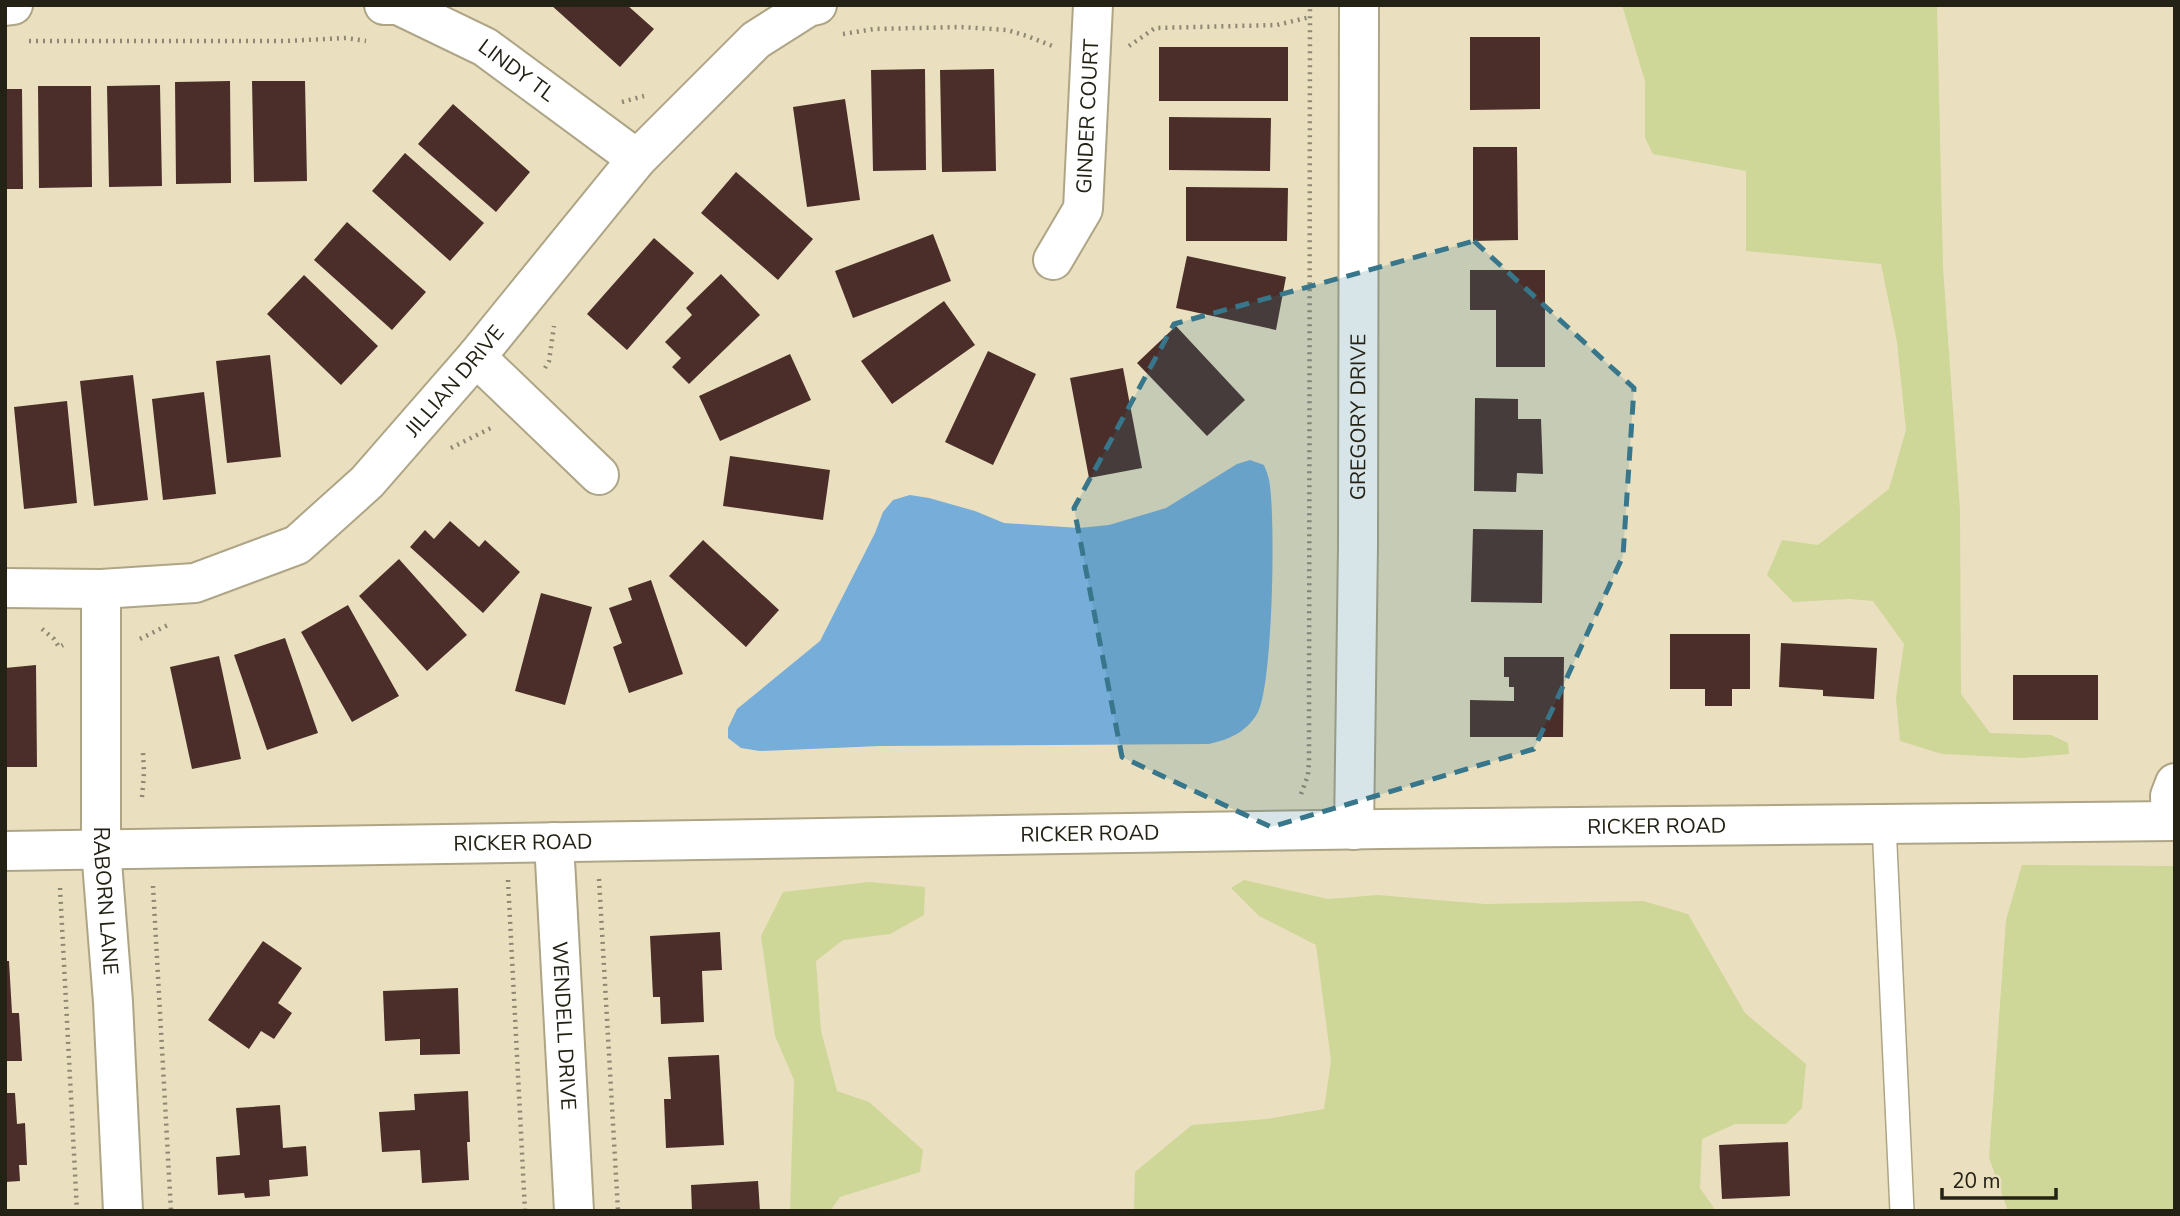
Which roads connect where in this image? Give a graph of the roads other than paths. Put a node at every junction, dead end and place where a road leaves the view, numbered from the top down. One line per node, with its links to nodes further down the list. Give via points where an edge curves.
1 (384, 5): 5 (street, LINDY TL, via 398,5 485,47)
2 (1093, 5): 6 (street, GINDER COURT, via 1083,209)
3 (1359, 5): 14 (street, GREGORY DRIVE)
4 (828, 20): 5 (street, JILLIAN DRIVE, via 808,7 756,40)
5 (637, 159): 7 (street, JILLIAN DRIVE)
6 (1054, 260)
7 (476, 357): 8 (street); 10 (street, JILLIAN DRIVE, via 366,482 297,545 195,583)
8 (599, 475)
9 (5, 588): 10 (street, JILLIAN DRIVE)
10 (101, 589): 16 (street, RABORN LANE)
11 (2175, 783): 12 (street, via 2170,796)
12 (2173, 821): 13 (street, RICKER ROAD)
13 (1884, 824): 14 (street, RICKER ROAD); 20 (lane)
14 (1354, 830): 15 (street, RICKER ROAD)
15 (554, 842): 16 (street, RICKER ROAD); 19 (street, WENDELL DRIVE)
16 (101, 849): 17 (street, RICKER ROAD); 18 (street, RABORN LANE)
17 (5, 851)
18 (123, 1211)
19 (574, 1211)
20 (1902, 1211)

